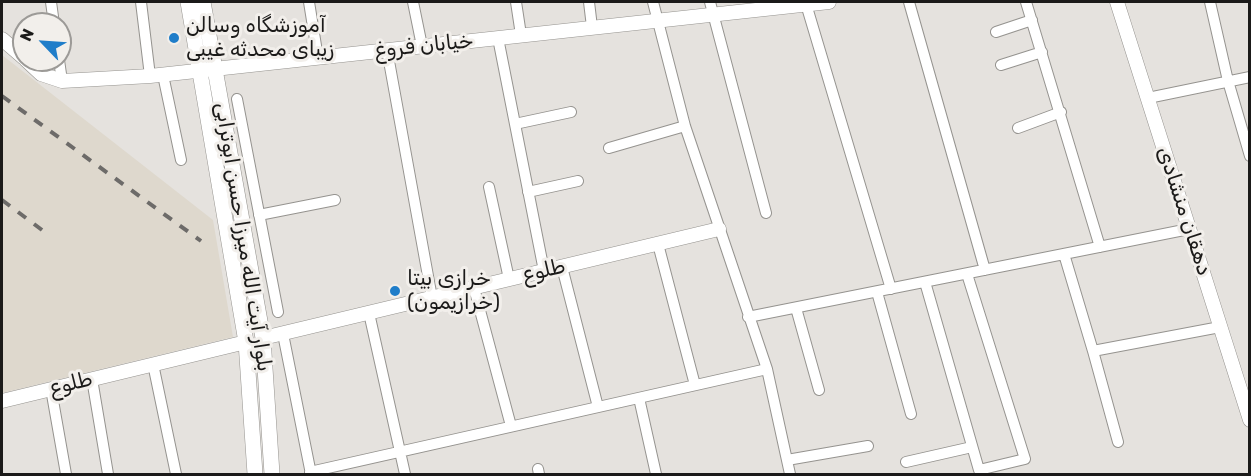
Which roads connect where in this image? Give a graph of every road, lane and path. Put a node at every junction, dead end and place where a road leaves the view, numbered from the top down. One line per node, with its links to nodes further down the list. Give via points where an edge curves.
1 (141, 2): 30 (street)
2 (188, 2): 27 (main road, بلوار آیت الله میرزا حسن ابوترابی)
3 (203, 2): 27 (main road, بلوار آیت الله میرزا حسن ابوترابی)
4 (309, 2): 25 (street)
5 (413, 2): 22 (street)
6 (516, 2): 20 (street)
7 (589, 2): 18 (street)
8 (652, 2): 16 (street)
9 (829, 2): 14 (street, خیابان فروغ)
10 (909, 2): 58 (street)
11 (1026, 2): 17 (street)
12 (1118, 2): 34 (street, دهقان منشادی)
13 (1210, 2): 33 (street)
14 (801, 3): 15 (street, خیابان فروغ); 66 (street)
15 (712, 8): 16 (street, خیابان فروغ); 50 (street)
16 (658, 20): 18 (street, خیابان فروغ); 39 (street)
17 (1032, 20): 19 (street); 24 (street)
18 (592, 27): 20 (street, خیابان فروغ)
19 (996, 32)
20 (521, 35): 21 (street, خیابان فروغ)
21 (498, 38): 22 (street, خیابان فروغ); 38 (street)
22 (422, 46): 23 (street, خیابان فروغ)
23 (387, 50): 25 (street, خیابان فروغ); 68 (street)
24 (1042, 52): 26 (street); 37 (street)
25 (318, 57): 27 (street, خیابان فروغ)
26 (1001, 65)
27 (207, 70): 30 (street, خیابان فروغ); 42 (main road, بلوار آیت الله میرزا حسن ابوترابی); 76 (main road, بلوار آیت الله میرزا حسن ابوترابی)
28 (39, 72): 32 (street, خیابان فروغ)
29 (61, 72): 32 (street)
30 (156, 75): 32 (street, خیابان فروغ); 45 (street)
31 (1250, 77): 33 (street)
32 (62, 81)
33 (1228, 81): 34 (street); 44 (street)
34 (1148, 98): 53 (street, دهقان منشادی)
35 (237, 99): 41 (street)
36 (571, 112): 38 (street)
37 (1061, 112): 40 (street); 55 (street)
38 (515, 123): 48 (street)
39 (685, 126): 43 (street); 52 (street)
40 (1018, 128)
41 (244, 135): 42 (street); 51 (street)
42 (227, 139): 63 (main road, بلوار آیت الله میرزا حسن ابوترابی)
43 (609, 148)
44 (1250, 156)
45 (181, 160)
46 (578, 181): 48 (street)
47 (489, 188): 62 (street)
48 (528, 192): 59 (street)
49 (335, 200): 51 (street)
50 (766, 213)
51 (259, 215): 61 (street)
52 (719, 229): 54 (street, طلوع); 72 (street)
53 (1189, 229): 55 (street); 73 (street, دهقان منشادی)
54 (658, 244): 57 (street, طلوع); 81 (street)
55 (1100, 247): 56 (street)
56 (1064, 254): 58 (street); 77 (street)
57 (562, 267): 59 (street, طلوع); 87 (street)
58 (985, 270): 60 (street)
59 (544, 271): 62 (street, طلوع)
60 (967, 274): 64 (street); 97 (street, via 1025,459)
61 (270, 276): 63 (street); 70 (street)
62 (509, 279): 65 (street, طلوع)
63 (253, 280): 75 (main road, بلوار آیت الله میرزا حسن ابوترابی)
64 (925, 282): 66 (street); 93 (street)
65 (474, 288): 68 (street, طلوع); 90 (street)
66 (891, 289): 67 (street)
67 (877, 292): 69 (street); 88 (street)
68 (432, 298): 71 (street, طلوع)
69 (796, 308): 72 (street); 83 (street)
70 (278, 312)
71 (369, 313): 74 (street, طلوع); 94 (street)
72 (748, 317): 79 (street)
73 (1220, 327): 77 (street); 85 (street, دهقان منشادی)
74 (283, 334): 75 (street, طلوع); 98 (street)
75 (263, 338): 76 (main road); 103 (main road, بلوار آیت الله میرزا حسن ابوترابی)
76 (246, 342): 78 (street, طلوع); 102 (main road, بلوار آیت الله میرزا حسن ابوترابی)
77 (1092, 351): 91 (street)
78 (153, 364): 80 (street, طلوع); 101 (street)
79 (766, 369): 81 (street); 95 (street)
80 (92, 379): 82 (street, طلوع); 100 (street)
81 (695, 385): 84 (street)
82 (51, 389): 86 (street, طلوع); 99 (street)
83 (819, 390)
84 (639, 398): 87 (street); 105 (street)
85 (1246, 398): 89 (street, دهقان منشادی)
86 (2, 401)
87 (598, 407): 90 (street)
88 (911, 414)
89 (1250, 420)
90 (511, 426): 94 (street)
91 (1118, 442)
92 (868, 446): 95 (street)
93 (972, 447): 96 (street); 97 (street, via 979,470)
94 (400, 451): 98 (street); 104 (street)
95 (787, 460): 106 (street)
96 (906, 462)
97 (1004, 469)
98 (311, 473)
99 (66, 474)
100 (108, 474)
101 (176, 474)
102 (255, 474)
103 (272, 474)
104 (405, 474)
105 (656, 474)
106 (790, 474)

